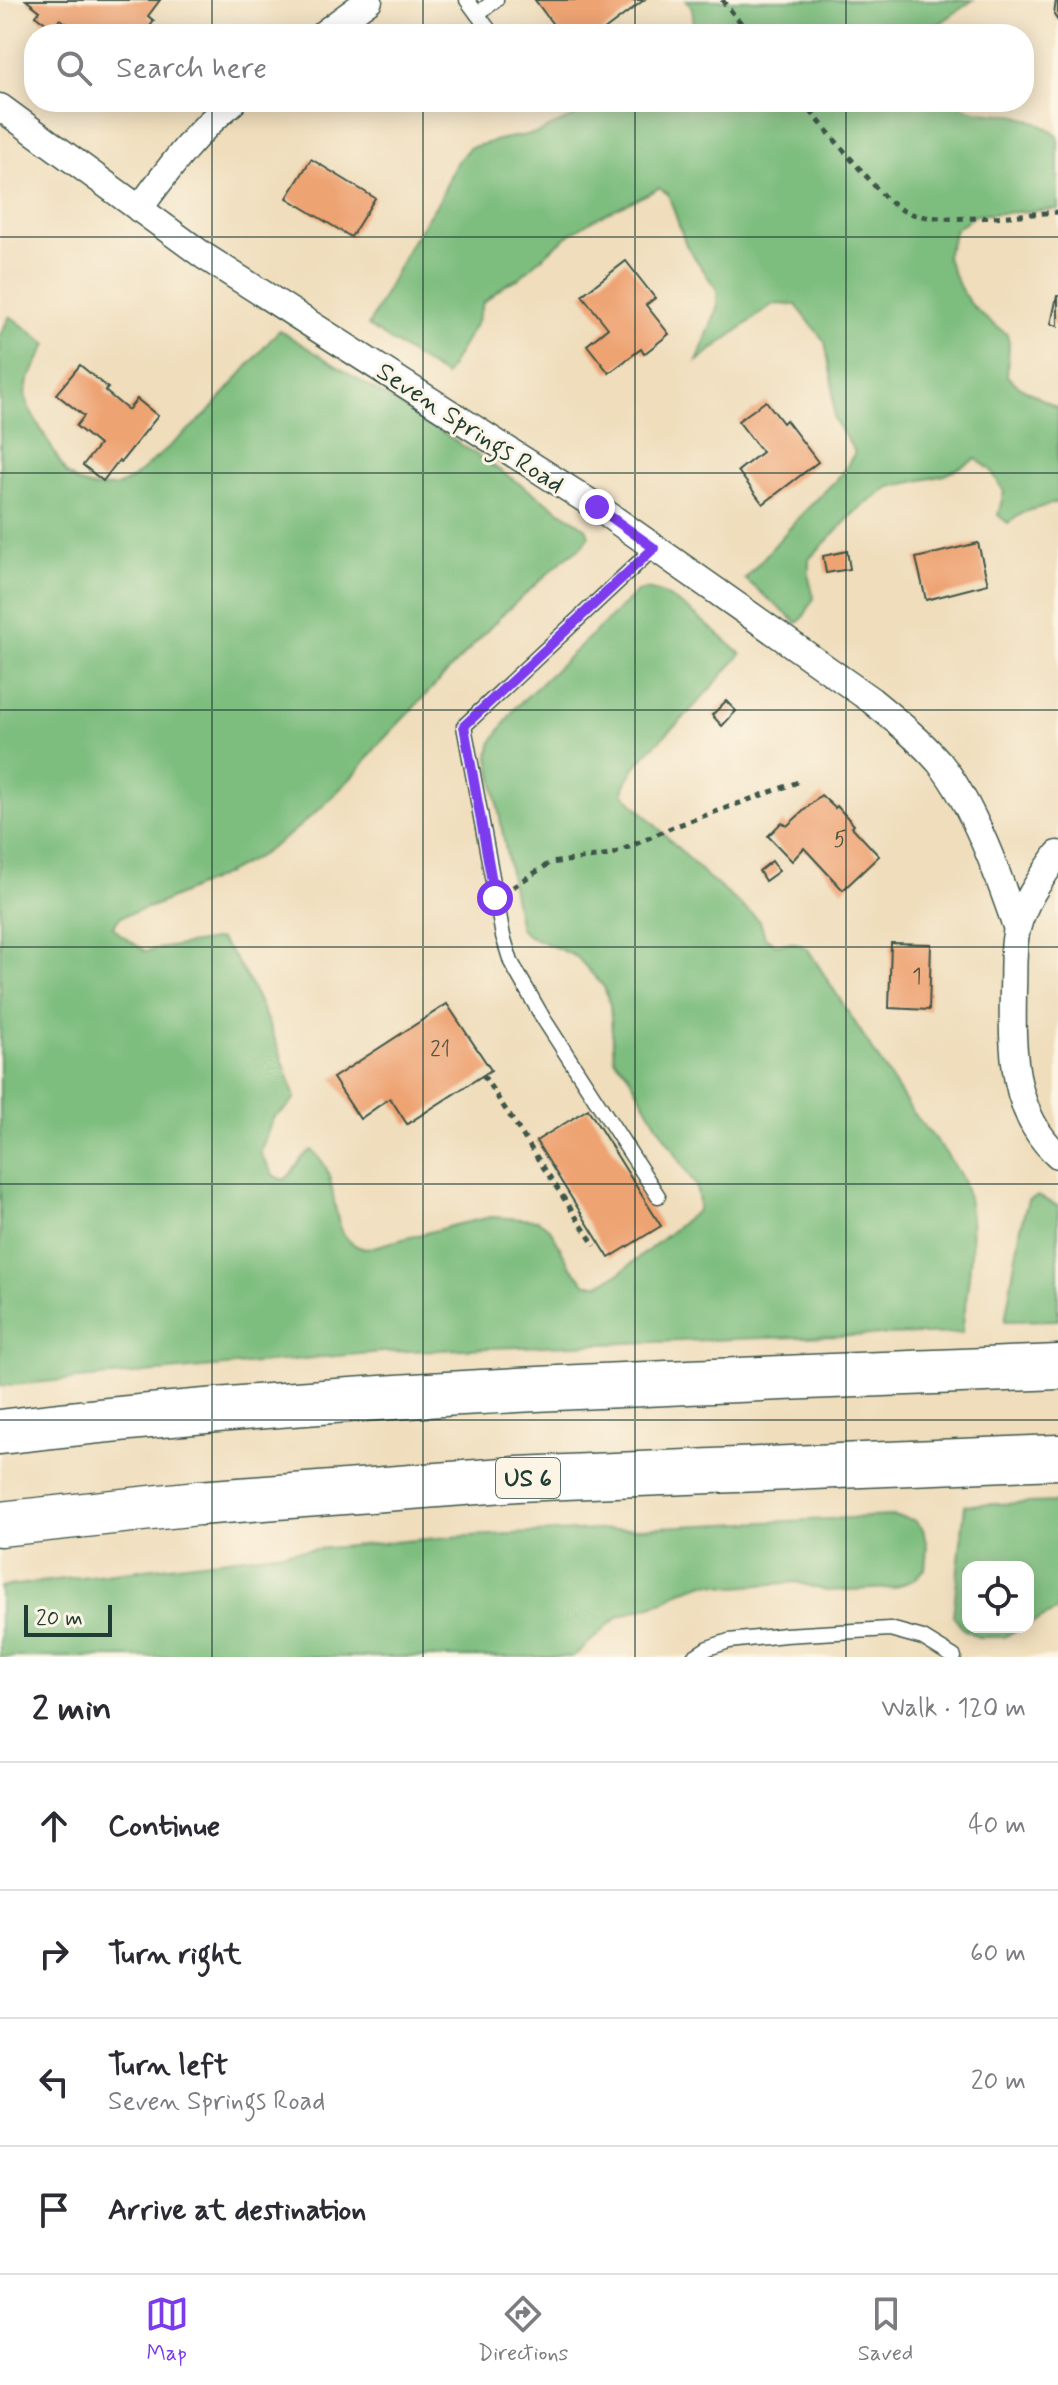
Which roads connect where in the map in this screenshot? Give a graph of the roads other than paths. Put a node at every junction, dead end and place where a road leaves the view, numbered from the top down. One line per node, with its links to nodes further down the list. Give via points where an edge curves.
1 (369, 0): 5 (street)
2 (467, 0): 4 (lane)
3 (496, 0): 4 (lane)
4 (477, 14): 6 (lane)
5 (337, 24)
6 (484, 24)
7 (0, 107): 9 (street, Seven Springs Road)
8 (222, 112): 9 (street, via 187,145)
9 (139, 209): 10 (street, Seven Springs Road)
10 (654, 548): 12 (street, Seven Springs Road, via 871,700 939,763 965,802); 14 (lane, via 464,726 506,948 565,1055)
11 (1058, 854): 12 (street, via 1025,906)
12 (1017, 929): 13 (street, via 1012,1035 1016,1078 1035,1128)
13 (1058, 1155)
14 (658, 1196)
15 (1058, 1367): 16 (highway, via 444,1393)
16 (0, 1432)
17 (1058, 1457): 18 (highway, US 6, via 517,1479)
18 (0, 1524)
19 (694, 1657): 20 (lane, via 729,1641 890,1629 923,1638)
20 (954, 1657)

